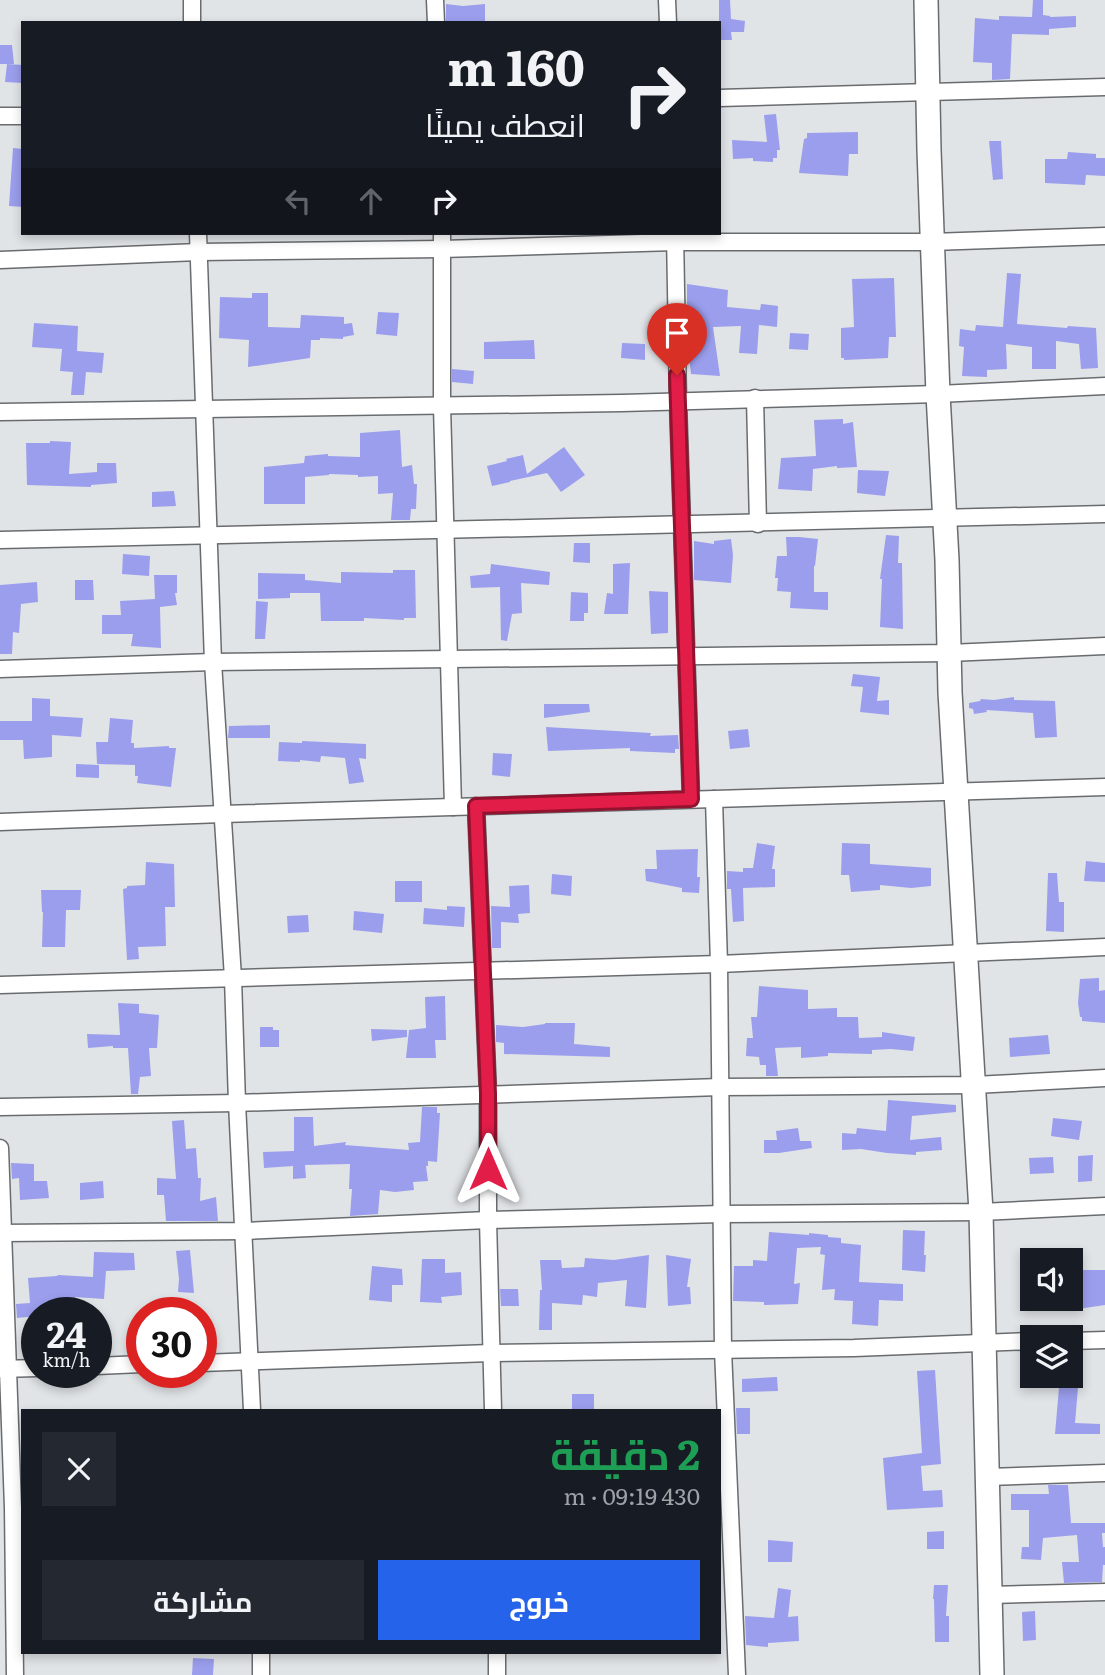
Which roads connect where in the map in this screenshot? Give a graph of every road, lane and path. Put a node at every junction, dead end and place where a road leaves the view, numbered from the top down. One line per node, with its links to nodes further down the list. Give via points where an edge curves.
1 (192, 0): 5 (street)
2 (435, 0): 6 (street)
3 (667, 0): 7 (street)
4 (926, 0): 9 (street)
5 (192, 21)
6 (436, 21)
7 (668, 21)
8 (1105, 87): 9 (street)
9 (929, 92): 10 (street); 17 (street)
10 (721, 99)
11 (0, 116): 12 (street)
12 (21, 116)
13 (198, 235): 18 (street)
14 (1105, 236): 17 (street)
15 (675, 238): 16 (street); 17 (street); 23 (street)
16 (442, 241): 18 (street); 24 (street)
17 (932, 242): 21 (street)
18 (199, 252): 19 (street); 25 (street)
19 (0, 260)
20 (1105, 386): 21 (street)
21 (938, 394): 22 (street); 28 (street)
22 (755, 398): 23 (street); 29 (street)
23 (678, 401): 24 (street); 30 (street)
24 (442, 406): 25 (street); 31 (street)
25 (204, 408): 26 (street); 32 (street)
26 (0, 412)
27 (1105, 514): 28 (street)
28 (945, 519): 29 (street); 35 (street)
29 (758, 524): 30 (street)
30 (682, 526): 31 (street); 36 (street)
31 (446, 530): 32 (street); 37 (street)
32 (208, 534): 33 (street); 38 (street)
33 (0, 540)
34 (1105, 646): 35 (street)
35 (949, 653): 36 (street); 41 (street)
36 (686, 657): 37 (street); 42 (street)
37 (450, 660): 38 (street); 45 (street)
38 (213, 663): 39 (street); 46 (street)
39 (0, 668)
40 (1105, 787): 41 (street)
41 (955, 791): 43 (street); 49 (street)
42 (691, 799): 43 (street); 44 (street)
43 (714, 799): 50 (street)
44 (476, 806): 45 (street); 51 (street)
45 (453, 807): 46 (street)
46 (223, 814): 47 (street); 52 (street)
47 (0, 822)
48 (1105, 947): 49 (street)
49 (966, 952): 50 (street); 55 (street)
50 (719, 964): 51 (street); 56 (street)
51 (483, 971): 52 (street); 57 (street)
52 (233, 978): 53 (street); 58 (street)
53 (0, 985)
54 (1105, 1078): 55 (street)
55 (974, 1085): 56 (street); 62 (street)
56 (720, 1087): 57 (street); 63 (street)
57 (488, 1094): 58 (street); 64 (street)
58 (237, 1103): 59 (street); 65 (street)
59 (0, 1107)
60 (0, 1149): 66 (street)
61 (1105, 1206): 62 (street)
62 (981, 1212): 63 (street); 70 (street)
63 (722, 1214): 64 (street); 71 (street)
64 (488, 1220): 65 (street); 72 (street)
65 (244, 1231): 66 (street); 73 (street)
66 (1, 1233): 75 (street)
67 (1083, 1340): 68 (street)
68 (1105, 1340)
69 (1020, 1341): 70 (street)
70 (983, 1342): 71 (street); 79 (street)
71 (723, 1350): 72 (street); 89 (street)
72 (491, 1353): 73 (street); 77 (street)
73 (250, 1361): 74 (street); 76 (street)
74 (217, 1362)
75 (4, 1369): 80 (street)
76 (252, 1409)
77 (493, 1409)
78 (1105, 1473): 79 (street)
79 (988, 1477): 82 (street)
80 (12, 1508): 83 (street)
81 (1105, 1592): 82 (street)
82 (990, 1595): 90 (street)
83 (12, 1625): 86 (street)
84 (261, 1654): 87 (street)
85 (497, 1654): 88 (street)
86 (15, 1675)
87 (261, 1675)
88 (497, 1675)
89 (737, 1675)
90 (992, 1675)

